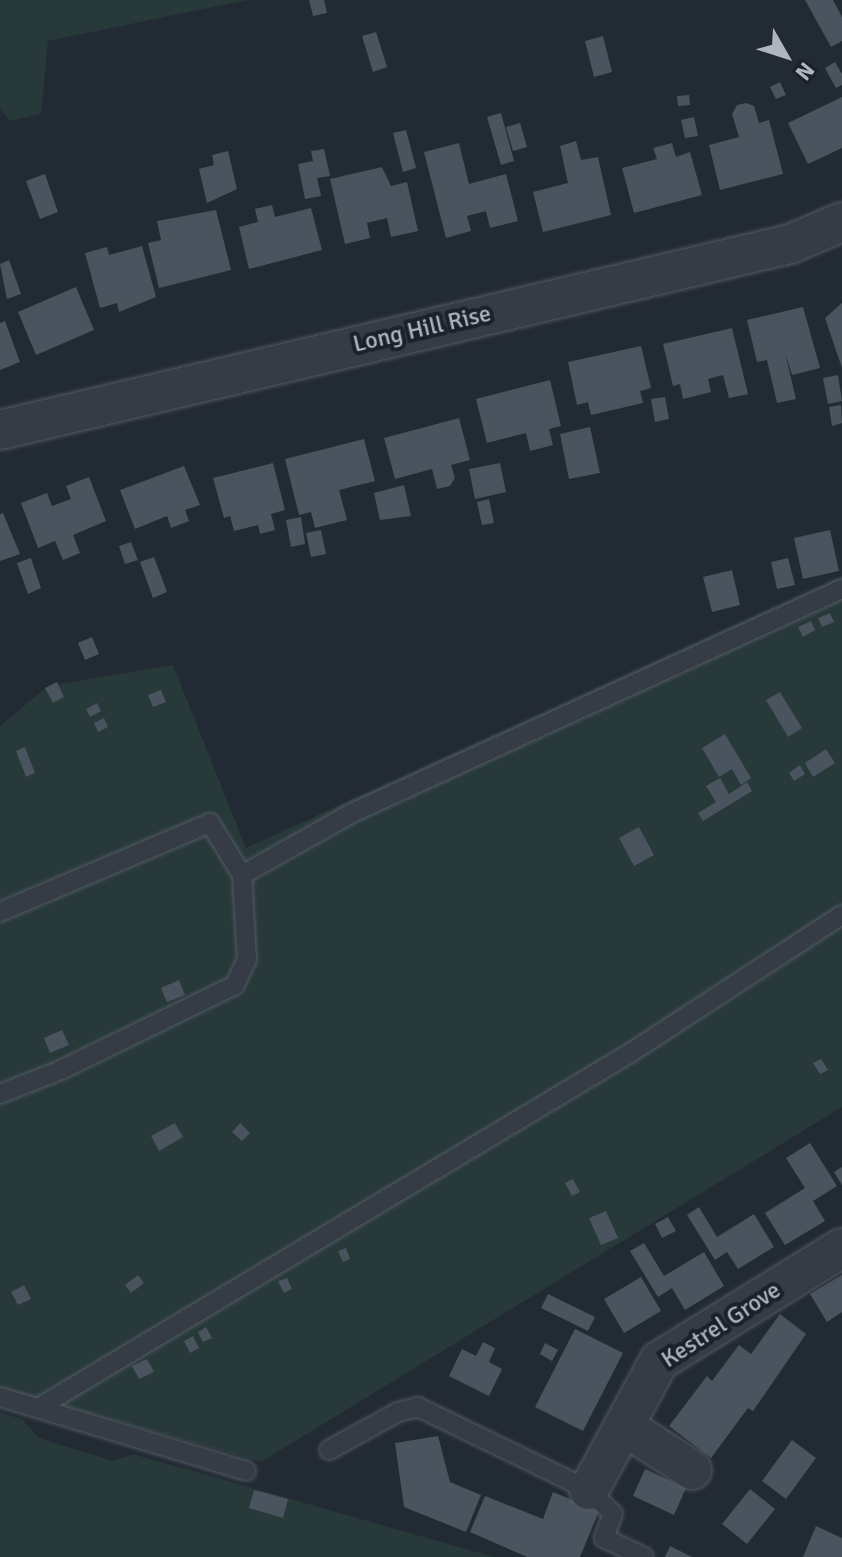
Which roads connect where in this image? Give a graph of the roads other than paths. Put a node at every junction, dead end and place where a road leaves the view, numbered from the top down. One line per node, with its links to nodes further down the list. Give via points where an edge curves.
1 (842, 222): 2 (street, Long Hill Rise, via 790,244)
2 (0, 430)
3 (842, 589): 4 (lane, via 352,813)
4 (242, 875): 5 (lane, via 210,823); 7 (lane, via 247,959 235,985)
5 (0, 912)
6 (842, 915): 10 (lane, via 630,1053)
7 (0, 1094)
8 (842, 1248): 11 (street, Kestrel Grove, via 659,1361)
9 (0, 1397): 10 (lane)
10 (38, 1408): 14 (lane)
11 (624, 1426): 13 (street); 15 (street, Kestrel Grove)
12 (329, 1450): 15 (lane, via 398,1412 418,1407)
13 (692, 1470)
14 (246, 1471)
15 (589, 1490): 16 (lane, via 613,1514 604,1538)
16 (644, 1557)

